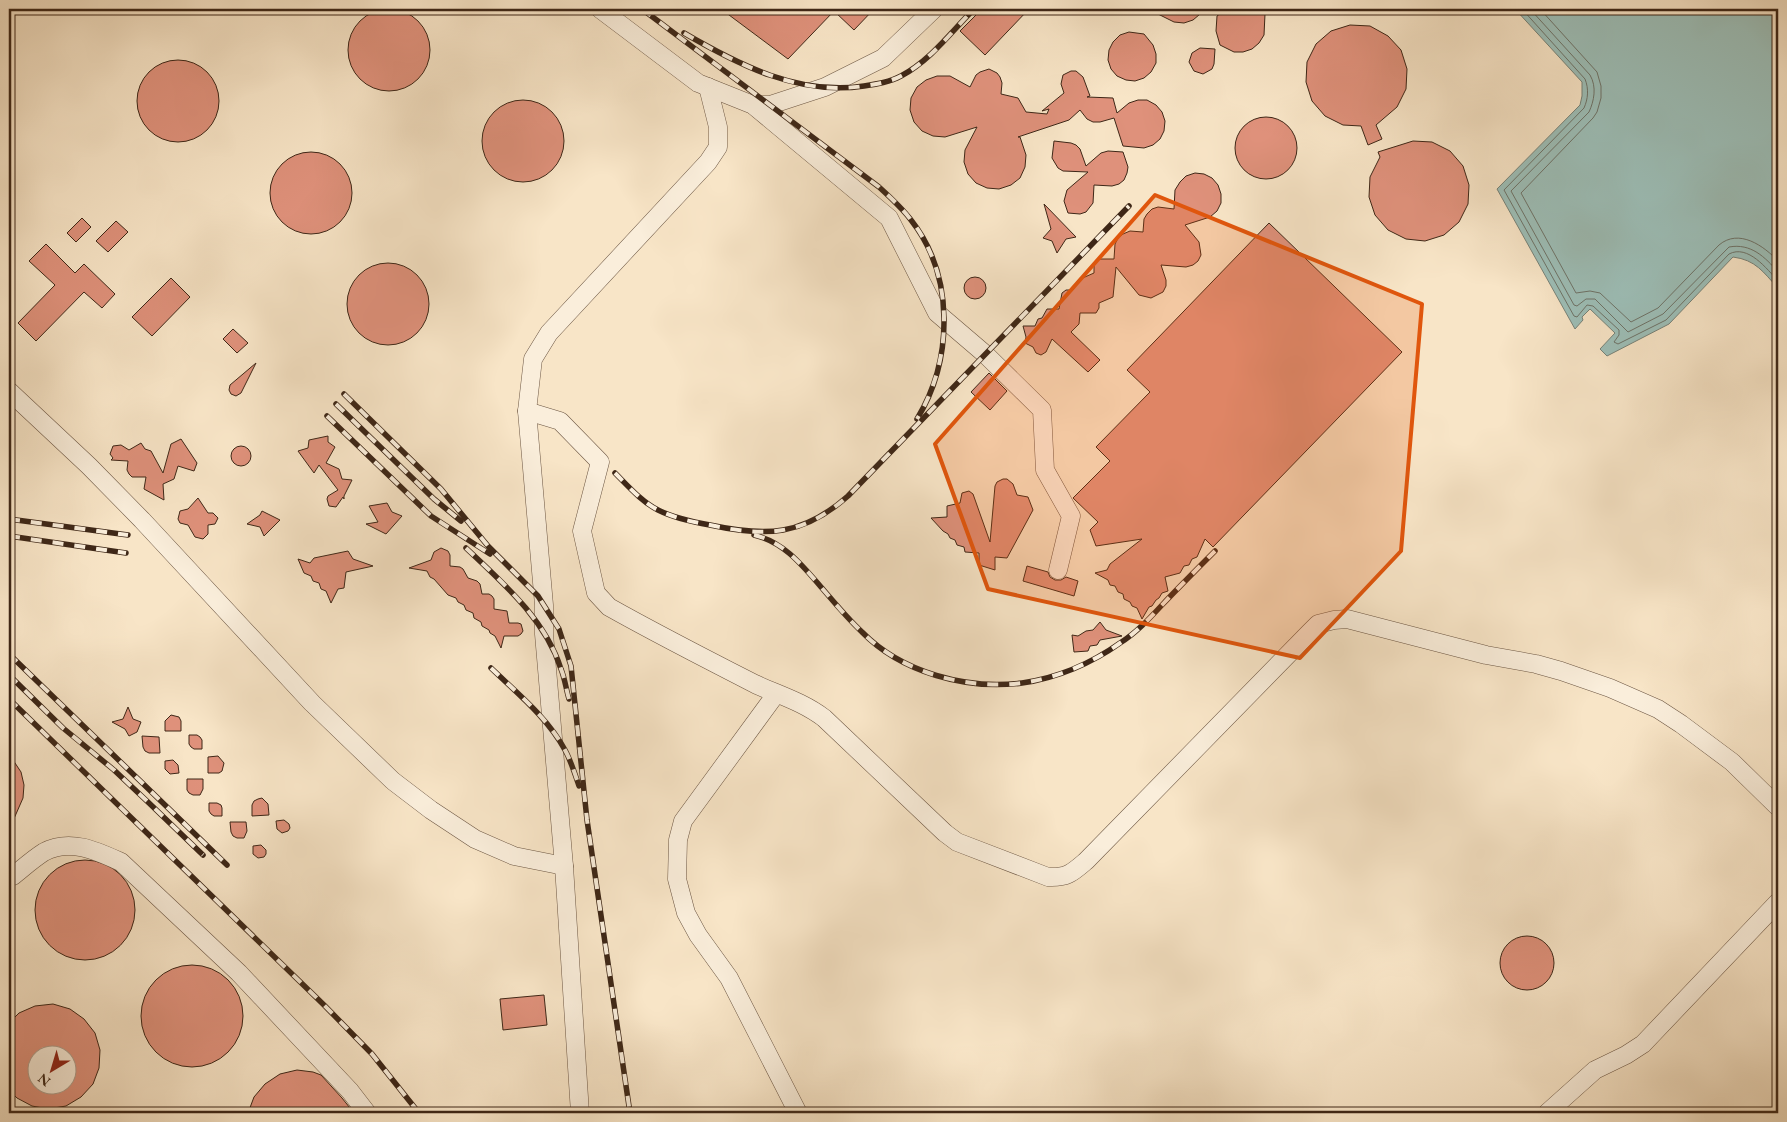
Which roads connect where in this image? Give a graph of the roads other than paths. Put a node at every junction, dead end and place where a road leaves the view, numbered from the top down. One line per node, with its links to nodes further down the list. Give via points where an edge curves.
1 (600, 9): 3 (street, via 698,83)
2 (934, 9): 4 (street, via 884,58 825,87 770,105)
3 (708, 87): 4 (street); 6 (street, via 718,127 718,147 708,162 550,333 533,359)
4 (753, 105): 7 (street, via 888,218 937,313 1042,410 1045,470 1071,516)
5 (9, 391): 10 (street, via 89,466 312,703 393,781 475,839 514,856)
6 (527, 411): 8 (street, via 560,421 600,462 582,531 596,594 609,608); 10 (street)
7 (1058, 570)
8 (776, 694): 9 (street, via 809,707 824,718 957,842 1048,878 1061,878 1074,872 1318,624 1334,620 1370,624 1486,655 1561,670 1631,697 1658,709 1708,743); 15 (street, via 683,821 678,840 677,879 686,913 729,978)
9 (1778, 807)
10 (564, 866): 14 (street)
11 (9, 877): 13 (street, via 45,852 69,845 121,862 239,974 350,1091)
12 (1778, 902): 16 (street, via 1643,1044 1595,1070)
13 (366, 1113)
14 (580, 1113)
15 (798, 1113)
16 (1547, 1113)

